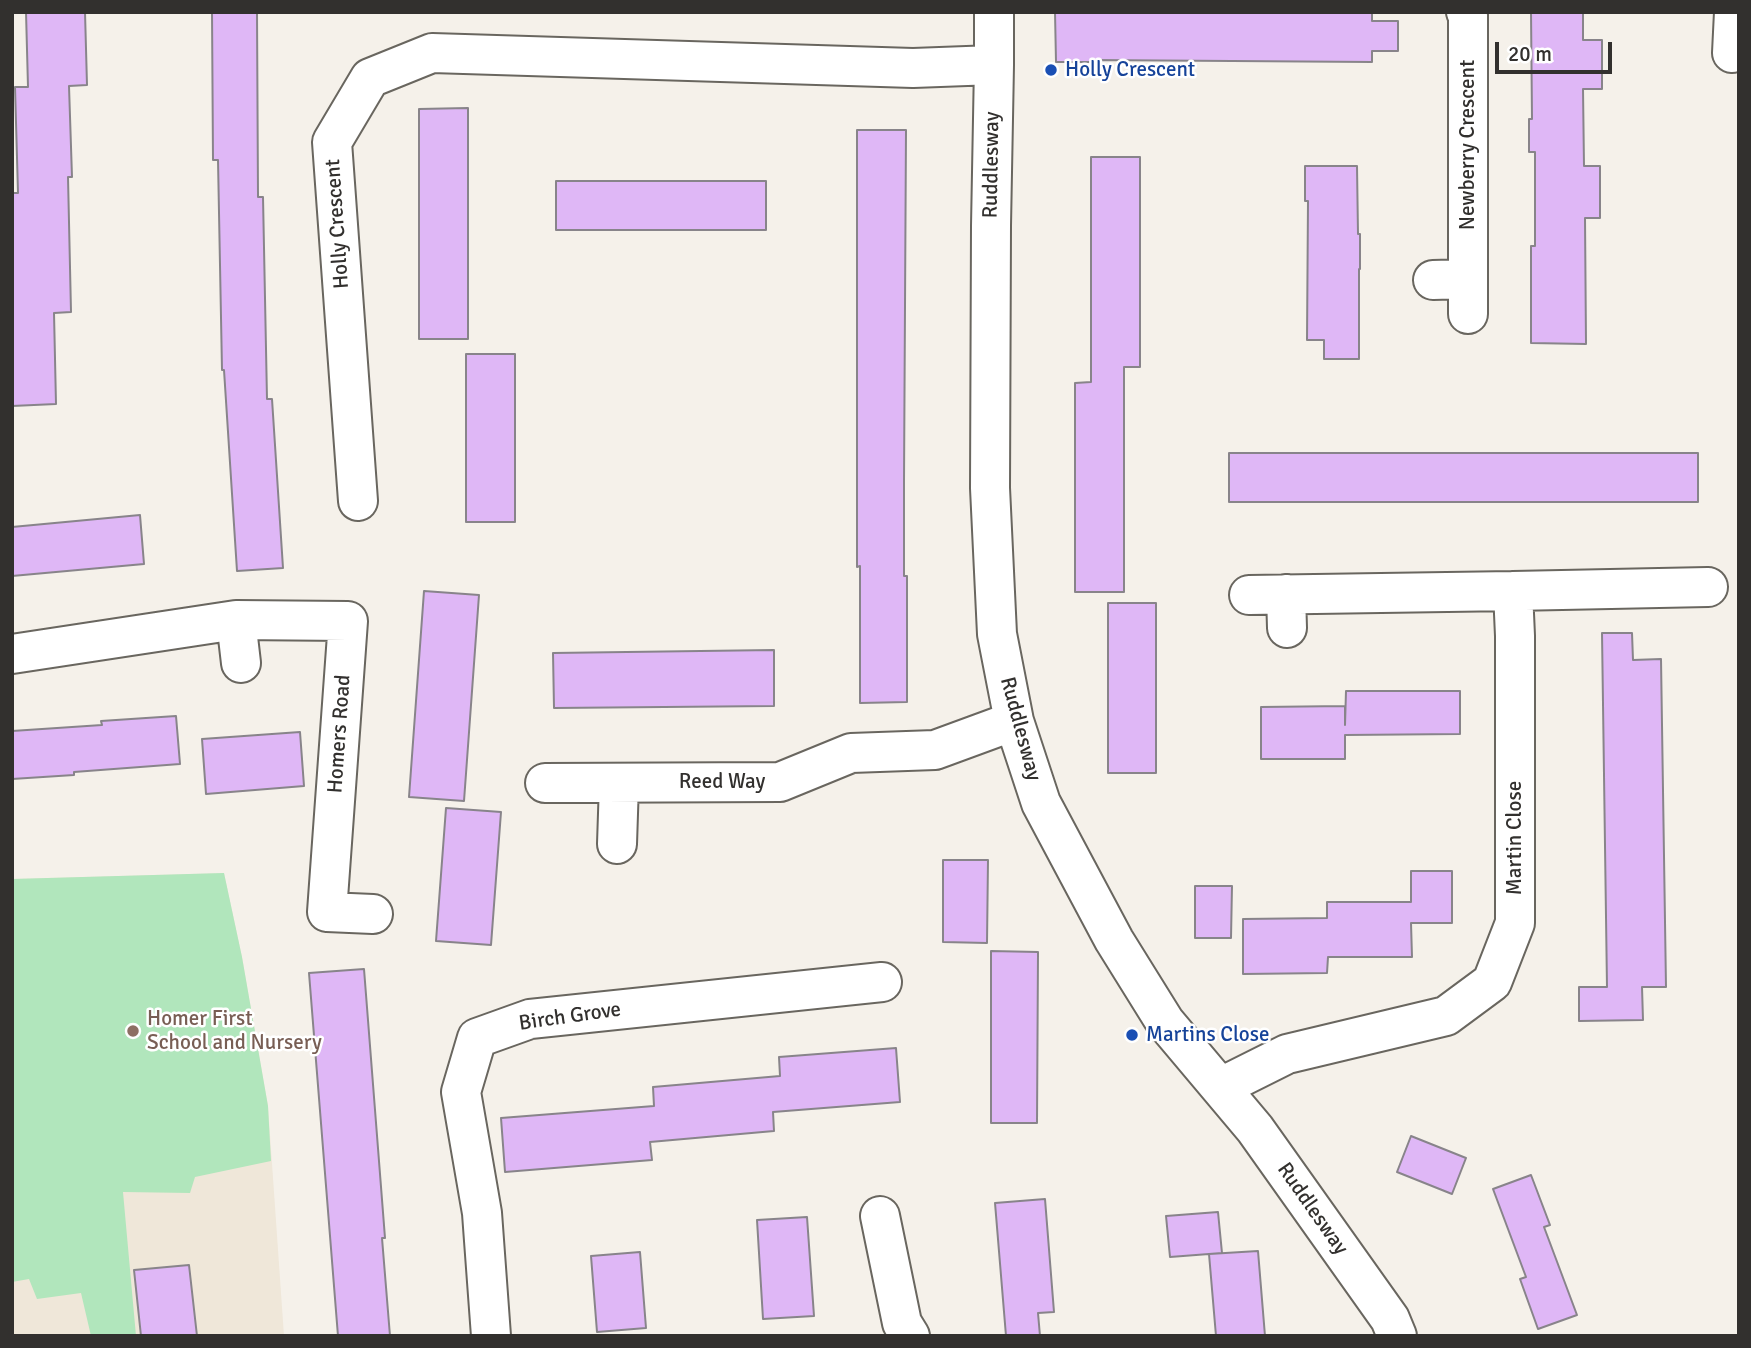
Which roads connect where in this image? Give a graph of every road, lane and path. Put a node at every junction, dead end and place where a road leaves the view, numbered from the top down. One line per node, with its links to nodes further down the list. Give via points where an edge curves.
1 (994, 12): 5 (street, Ruddlesway)
2 (1466, 12): 6 (street, Newberry Crescent)
3 (1734, 12): 4 (street)
4 (1732, 53)
5 (994, 65): 7 (street, Holly Crescent, via 913,68 432,53 370,78 332,142); 14 (street, Ruddlesway, via 990,488 997,634)
6 (1456, 291)
7 (366, 475)
8 (1708, 587): 9 (street)
9 (1513, 591): 10 (street); 20 (street, Martin Close, via 1515,923 1492,982 1446,1016 1287,1054)
10 (1274, 606)
11 (236, 620): 12 (street, Homers Road); 13 (street); 18 (street, Homers Road, via 348,621 327,912)
12 (12, 654)
13 (241, 663)
14 (1014, 721): 16 (street, Reed Way, via 935,750 851,753 780,782); 20 (street, Ruddlesway, via 1041,803 1114,940 1165,1022)
15 (545, 783): 16 (street, Reed Way)
16 (619, 783): 17 (street)
17 (617, 844)
18 (373, 914)
19 (882, 982): 22 (street, Birch Grove, via 530,1019 477,1038 461,1092 482,1213)
20 (1221, 1087): 24 (street, Ruddlesway, via 1390,1319)
21 (893, 1232): 23 (street, via 902,1323)
22 (491, 1336)
23 (910, 1336)
24 (1397, 1336)

